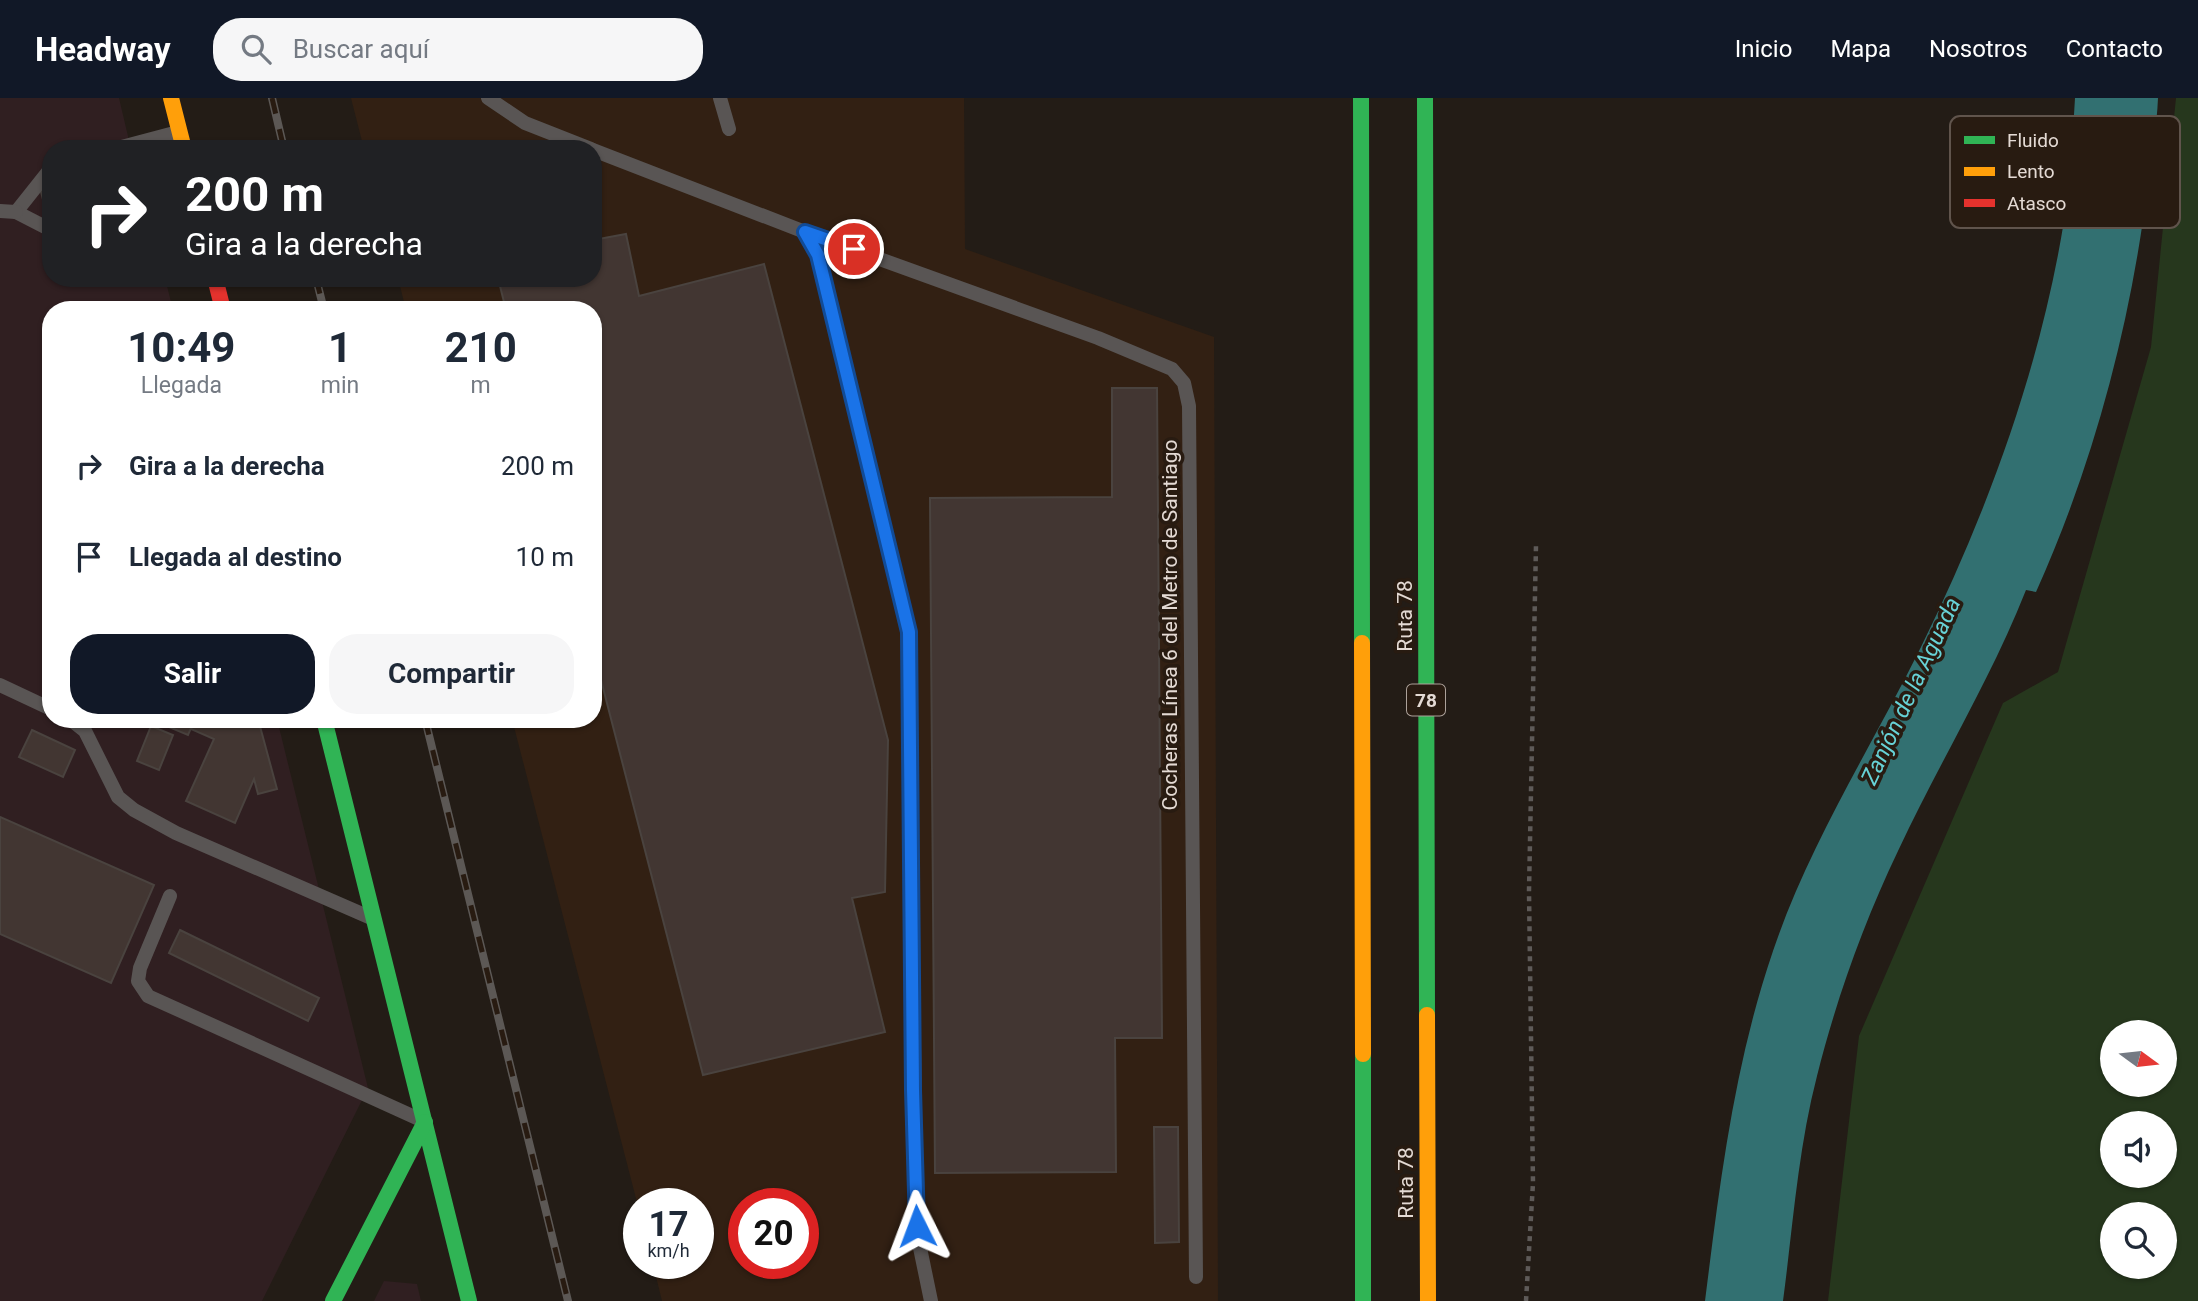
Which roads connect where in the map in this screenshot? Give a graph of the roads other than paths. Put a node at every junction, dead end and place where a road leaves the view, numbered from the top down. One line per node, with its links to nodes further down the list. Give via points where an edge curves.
1 (171, 98): 7 (main road)
2 (488, 98): 10 (lane, Cocheras Línea 6 del Metro de Santiago, via 526,123)
3 (720, 98): 6 (lane)
4 (1361, 98): 28 (main road, Ruta 78)
5 (1425, 98): 29 (main road, Ruta 78 / 78)
6 (729, 129)
7 (180, 132): 8 (lane); 9 (main road)
8 (149, 140)
9 (182, 140)
10 (569, 140)
11 (602, 153): 16 (lane, Cocheras Línea 6 del Metro de Santiago)
12 (42, 179): 14 (lane)
13 (0, 211): 14 (lane)
14 (16, 212): 15 (lane)
15 (42, 225)
16 (805, 232): 24 (lane, Cocheras Línea 6 del Metro de Santiago, via 1098,338 1172,369 1184,383 1189,406); 27 (lane, via 818,255 909,632 916,1209)
17 (0, 685): 18 (lane)
18 (42, 705)
19 (81, 728): 22 (lane, via 118,797 134,810)
20 (326, 728): 22 (main road)
21 (170, 896): 23 (lane, via 139,968 138,981 148,996)
22 (373, 919): 23 (main road)
23 (425, 1122): 25 (main road); 26 (main road)
24 (1196, 1277)
25 (333, 1301)
26 (469, 1301)
27 (931, 1301)
28 (1363, 1301)
29 (1428, 1301)

